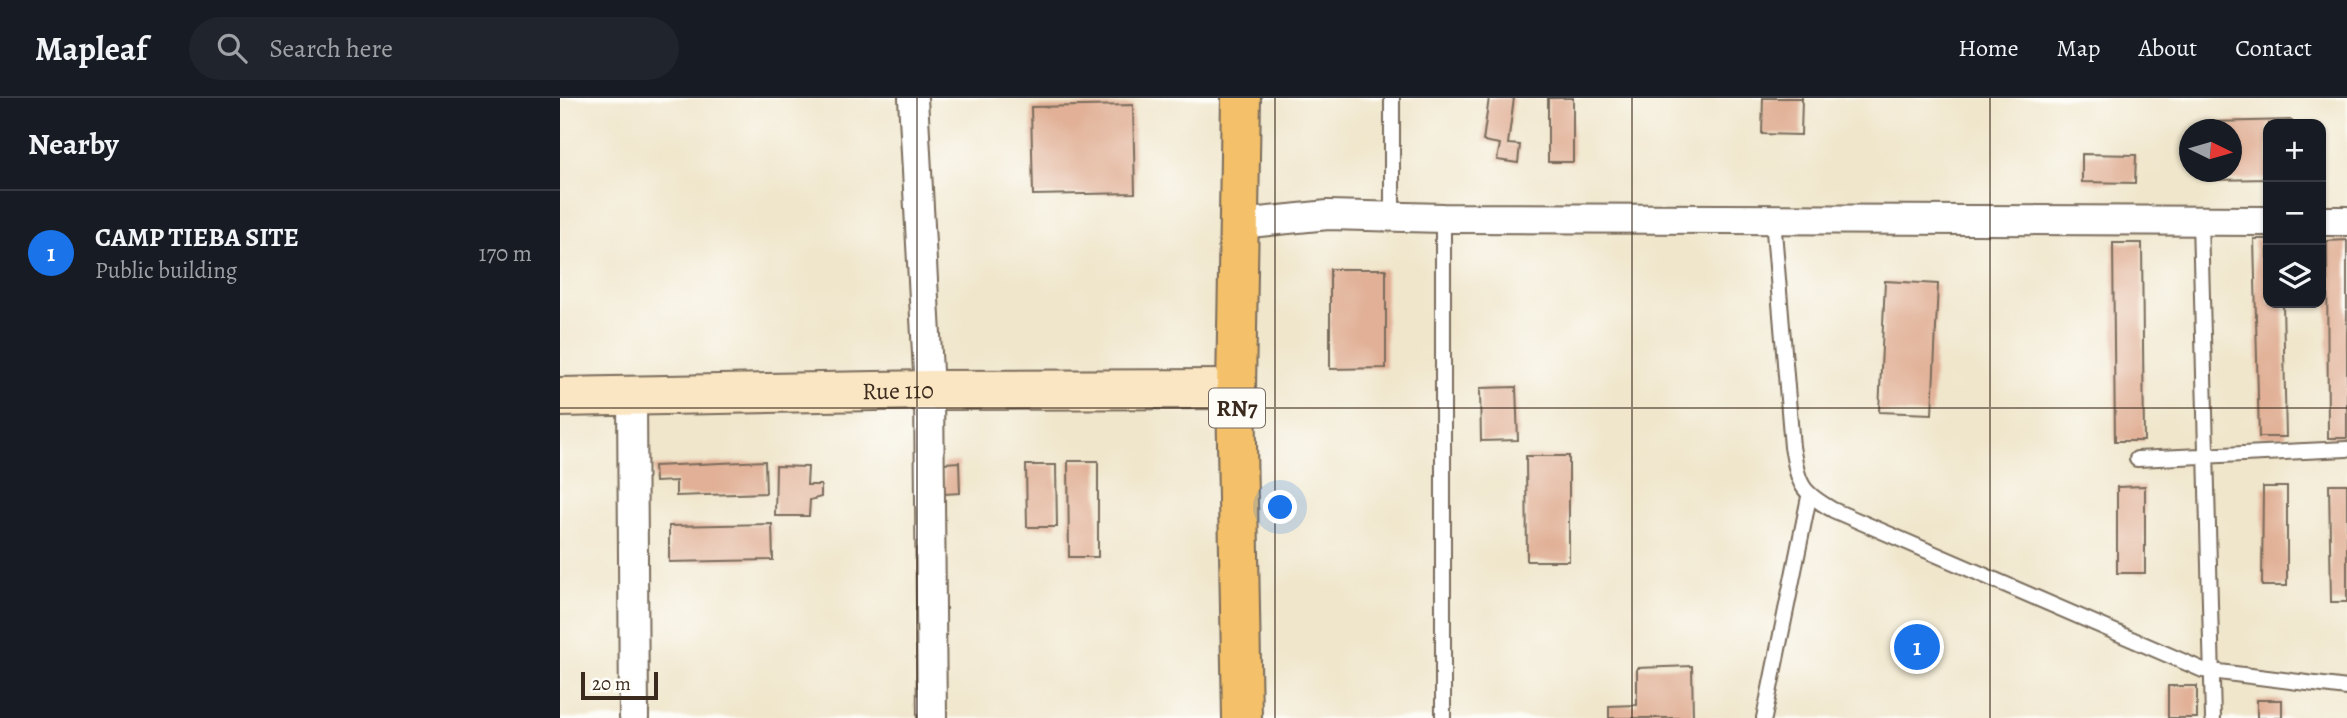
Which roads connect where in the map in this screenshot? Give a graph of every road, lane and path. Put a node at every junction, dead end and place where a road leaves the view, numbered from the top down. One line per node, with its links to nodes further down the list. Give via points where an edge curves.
1 (913, 98): 13 (street)
2 (1241, 98): 11 (highway, RN7)
3 (1392, 98): 4 (lane)
4 (1392, 217): 5 (street); 11 (street, via 1328,215)
5 (1443, 218): 6 (street); 25 (lane)
6 (1773, 219): 7 (street); 19 (lane, via 1792,447 1798,476)
7 (2200, 221): 8 (street); 17 (lane)
8 (2263, 221)
9 (2326, 221): 10 (street)
10 (2347, 221)
11 (1240, 224): 12 (highway, RN7)
12 (1236, 389): 13 (street, Rue 110); 24 (highway, RN7)
13 (929, 390): 14 (street, Rue 110); 23 (street)
14 (632, 396): 15 (street, Rue 110); 22 (street)
15 (560, 397)
16 (2347, 449): 17 (lane)
17 (2207, 456): 18 (lane); 20 (lane)
18 (2137, 459)
19 (1809, 497): 20 (lane); 26 (lane)
20 (2212, 671): 21 (lane); 27 (lane)
21 (2347, 688)
22 (634, 718)
23 (933, 718)
24 (1242, 718)
25 (1443, 718)
26 (1764, 718)
27 (2213, 718)

